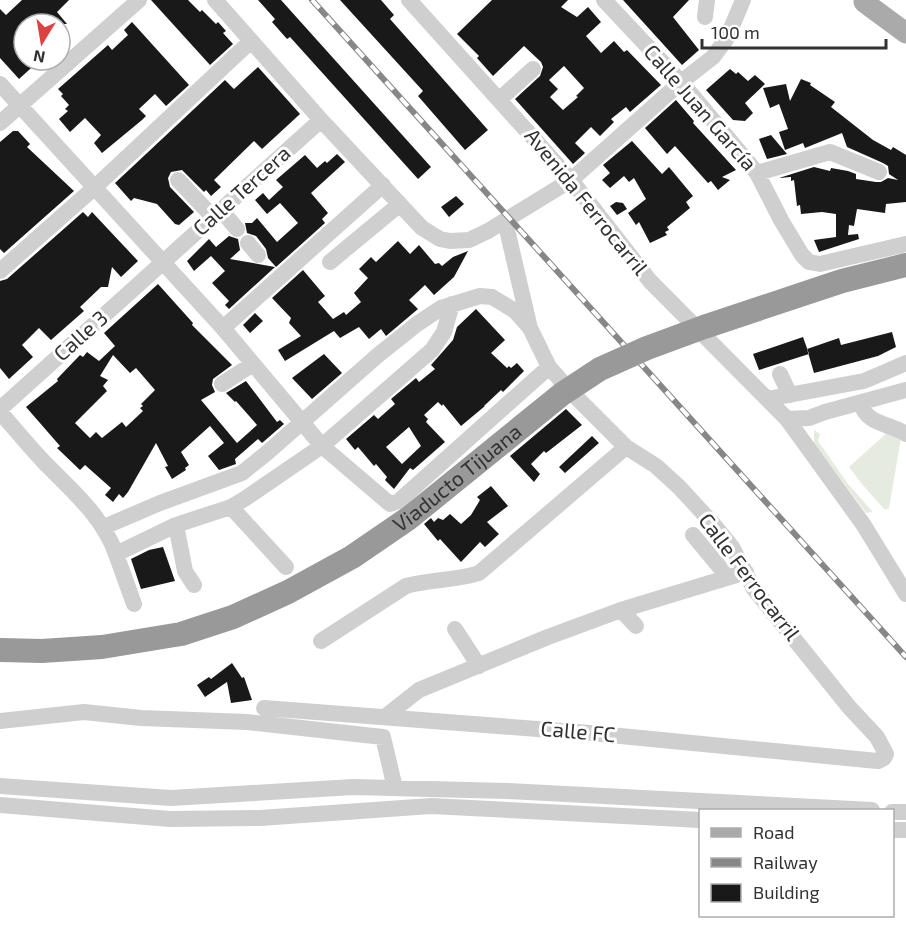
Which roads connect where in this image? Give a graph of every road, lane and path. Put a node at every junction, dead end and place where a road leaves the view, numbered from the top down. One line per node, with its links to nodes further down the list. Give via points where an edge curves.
1 (139, 0): 16 (street)
2 (215, 0): 11 (street)
3 (410, 0): 15 (street, Avenida Ferrocarril)
4 (604, 0): 13 (street, Calle Juan García)
5 (707, 0): 8 (street)
6 (743, 0): 13 (street, via 728,38 713,57)
7 (862, 1): 9 (main road); 10 (main road)
8 (705, 17)
9 (906, 26)
10 (906, 33)
11 (251, 41): 17 (street); 24 (street)
12 (532, 69): 15 (street)
13 (681, 82): 20 (street, Calle Juan García); 22 (street)
14 (0, 84): 16 (street)
15 (500, 99): 22 (street, Avenida Ferrocarril)
16 (20, 105): 18 (street); 24 (street)
17 (321, 120): 23 (street); 26 (street, Calle Tercera)
18 (0, 123)
19 (879, 172): 20 (street, via 830,152)
20 (757, 173): 29 (street, Calle Juan García, via 780,220 809,262 820,264)
21 (178, 180): 26 (street)
22 (571, 180): 27 (street); 44 (street, Avenida Ferrocarril, via 650,281)
23 (383, 185): 25 (street); 35 (street)
24 (94, 188): 30 (street); 33 (street)
25 (400, 204): 27 (street, via 422,228 440,239 469,240); 31 (street)
26 (217, 214): 28 (street); 30 (street, Calle Tercera)
27 (505, 221): 36 (street)
28 (237, 229)
29 (906, 244)
30 (163, 262): 35 (street); 46 (street, Calle 3)
31 (330, 262)
32 (906, 263): 66 (highway, Viaducto Tijuana, bridge, via 839,278 671,334 597,364 512,424 413,506 242,603 162,628 78,641); 67 (highway, Viaducto Tijuana, bridge, via 704,327 600,369 562,394 409,518 352,557 233,617 181,634 102,647)
33 (0, 271)
34 (452, 304): 36 (street, via 480,296 492,297 515,311); 48 (street, via 417,324); 50 (street, via 444,332 432,350)
35 (223, 328): 38 (street)
36 (530, 328): 39 (street, Calle Ferrocarril)
37 (906, 363): 43 (street, via 864,381)
38 (253, 364): 41 (street); 48 (street)
39 (549, 367): 50 (street, via 399,501 390,504); 51 (street, Calle Ferrocarril)
40 (780, 374): 43 (street)
41 (222, 384)
42 (906, 390): 45 (street)
43 (790, 395): 44 (street)
44 (767, 399): 47 (street, Avenida Ferrocarril)
45 (861, 403): 47 (street, via 809,418); 49 (street, via 872,420)
46 (0, 411): 55 (street, via 94,512)
47 (787, 419): 60 (street, Avenida Ferrocarril, via 863,524)
48 (303, 423): 50 (street); 55 (street, via 242,473 160,503)
49 (906, 434)
50 (322, 446): 52 (street)
51 (626, 447): 57 (street, Calle Ferrocarril, via 656,466 679,488 732,547); 65 (street, via 479,573 406,586)
52 (231, 507): 53 (street); 56 (street)
53 (176, 525): 55 (street); 59 (street, via 185,571)
54 (693, 535): 58 (street)
55 (111, 542): 61 (street)
56 (286, 567)
57 (746, 572): 58 (street); 72 (street, Calle Ferrocarril, via 772,613)
58 (726, 578): 62 (street)
59 (194, 585)
60 (906, 594)
61 (134, 604)
62 (621, 610): 63 (street); 68 (street)
63 (636, 626)
64 (455, 629): 68 (street)
65 (321, 641)
66 (0, 642)
67 (0, 650)
68 (479, 666): 70 (street, via 419,690)
69 (264, 708): 70 (street, Calle FC)
70 (386, 716): 72 (street, Calle FC, via 867,760 884,758)
71 (0, 721): 74 (street, via 84,712 248,722 382,737)
72 (886, 751)
73 (0, 786): 75 (street, via 171,798)
74 (395, 788): 75 (street); 77 (street)
75 (298, 791): 78 (street)
76 (0, 805): 78 (street, via 170,819)
77 (853, 809)
78 (301, 815): 79 (street, via 431,806)
79 (699, 820)

